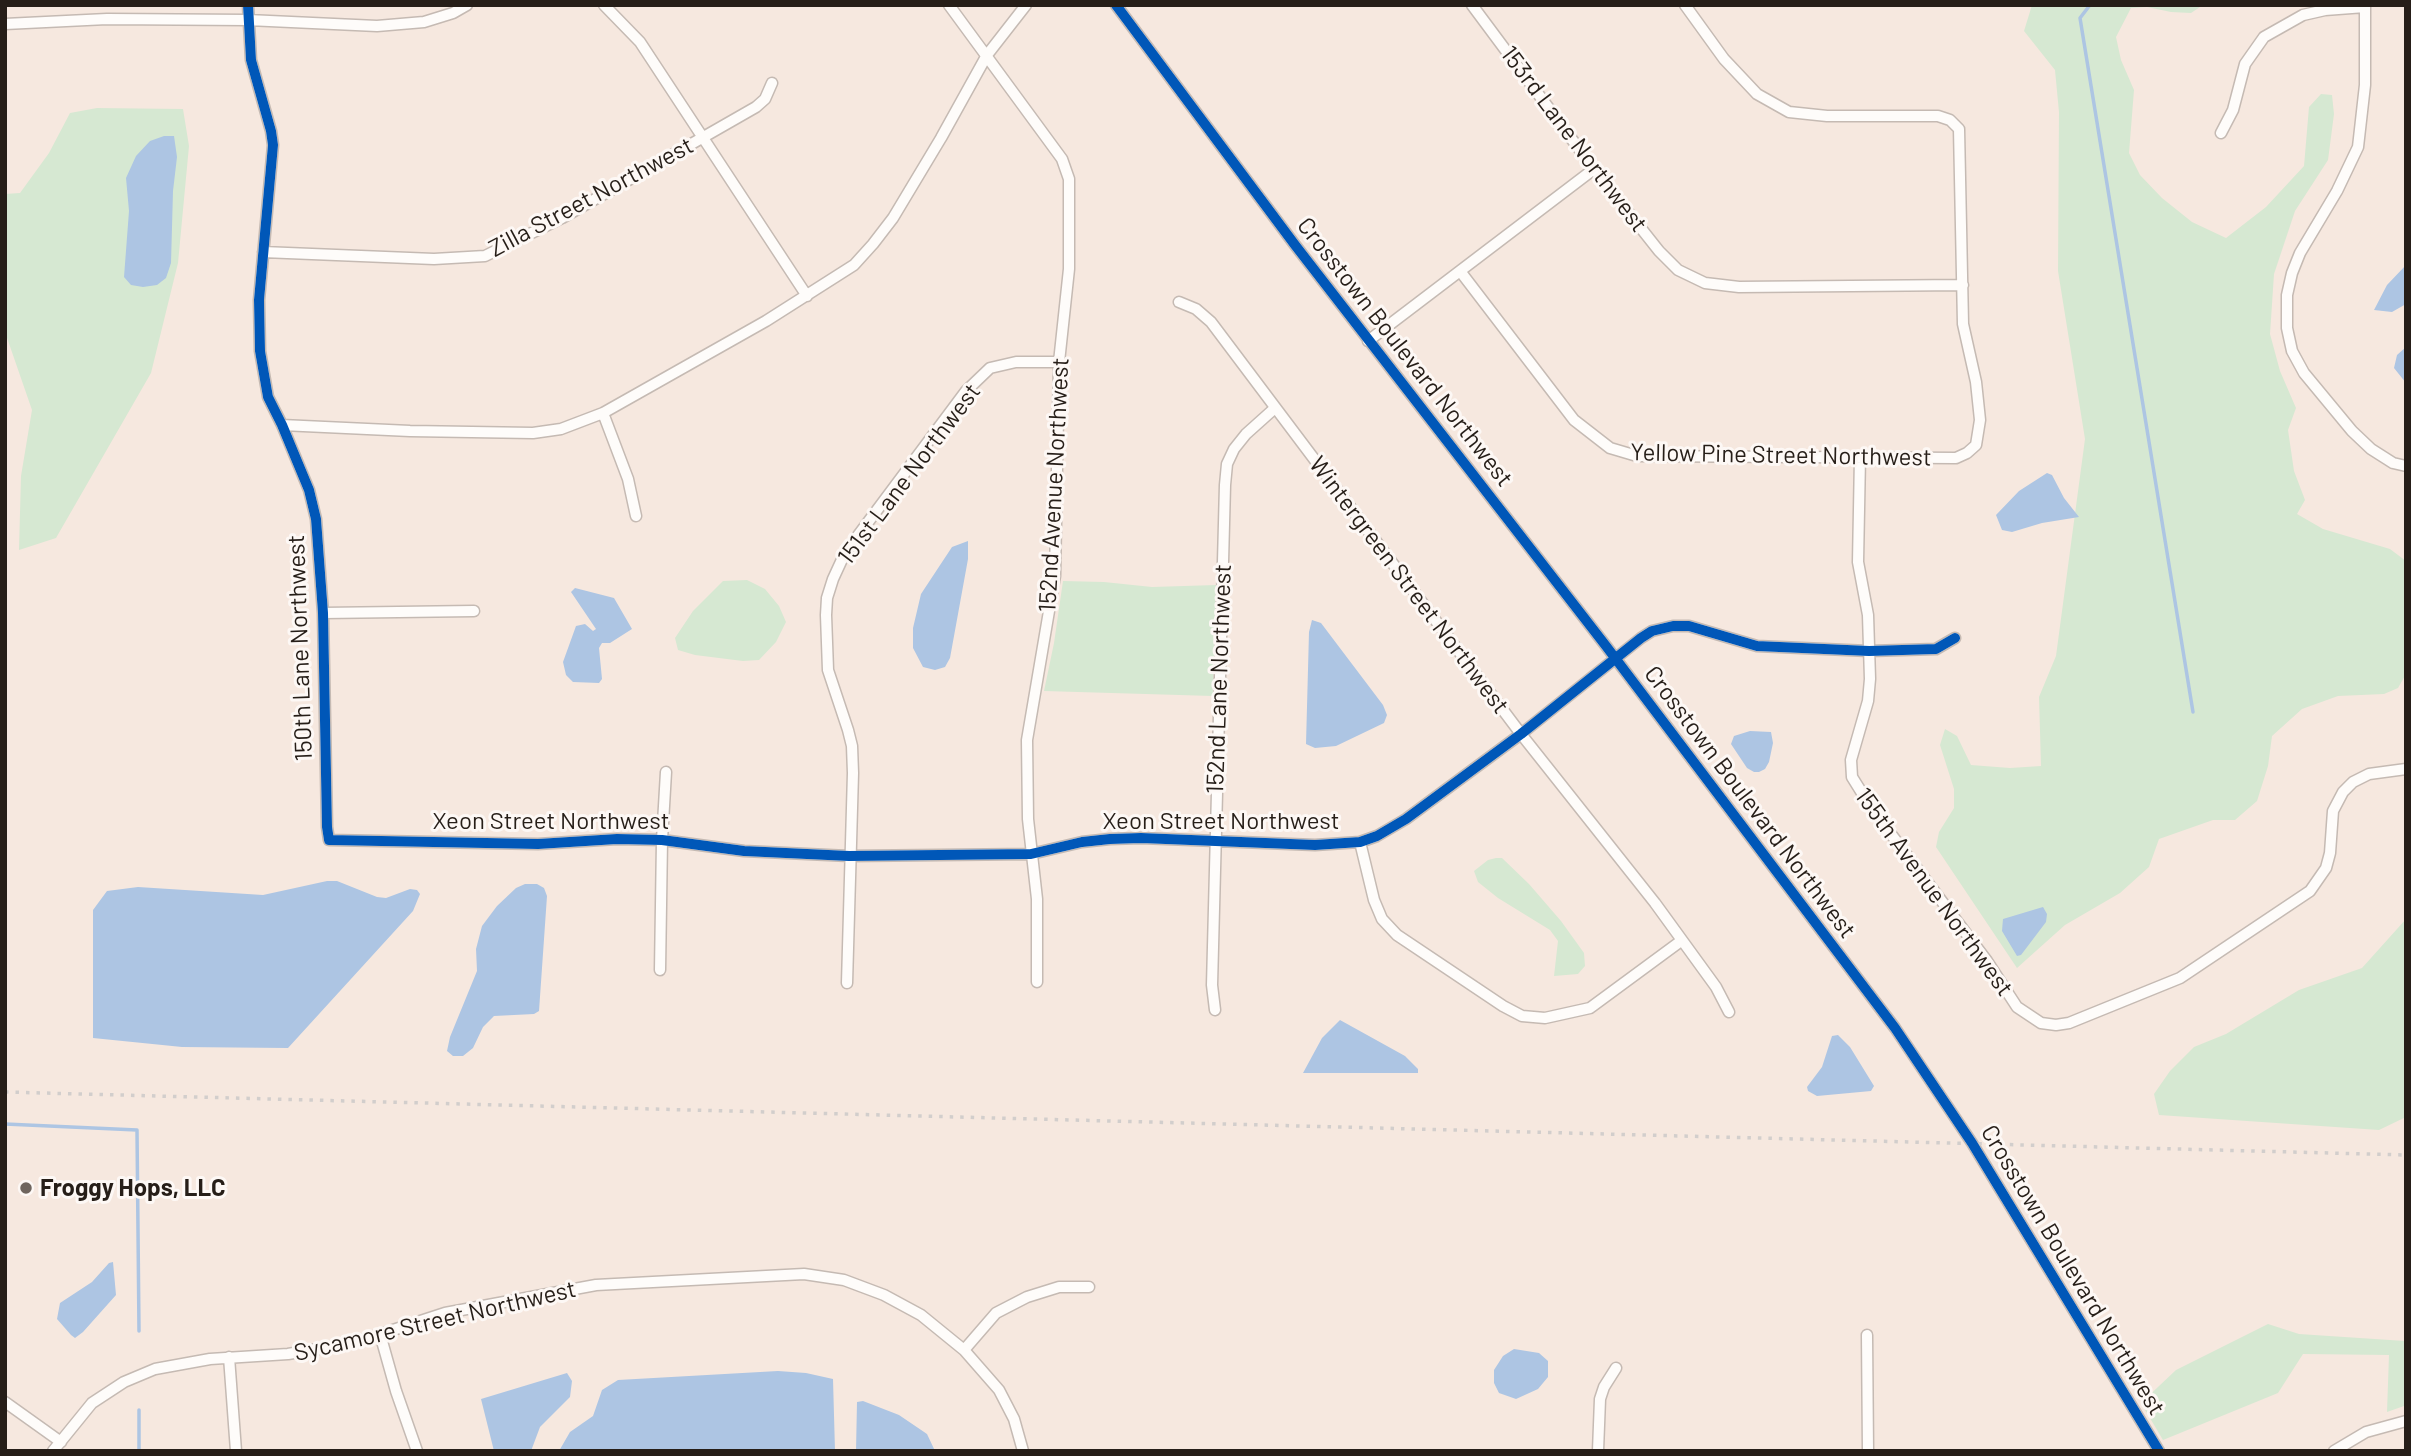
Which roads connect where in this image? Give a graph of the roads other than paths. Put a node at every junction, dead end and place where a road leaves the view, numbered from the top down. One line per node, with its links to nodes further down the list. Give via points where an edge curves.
1 (248, 5): 10 (street, 150th Lane Northwest)
2 (467, 5): 10 (street, via 424,22 376,26)
3 (604, 5): 15 (street, via 639,42)
4 (949, 5): 12 (street)
5 (1026, 5): 12 (street)
6 (1116, 5): 22 (street, Crosstown Boulevard Northwest)
7 (1472, 5): 16 (street, 153rd Lane Northwest)
8 (1685, 5): 19 (street, via 1724,59 1757,94 1789,112 1938,116 1959,128)
9 (2365, 6): 14 (street, via 2303,15 2264,37 2245,64 2233,110); 28 (street, via 2365,86 2358,147 2292,273 2287,328 2304,373 2352,431 2371,449)
10 (248, 20): 11 (street); 17 (street, 150th Lane Northwest, via 251,60 273,145)
11 (5, 24)
12 (987, 55): 20 (street, via 893,218 853,265); 23 (street, 152nd Avenue Northwest, via 1062,159 1069,179 1069,269)
13 (772, 83): 15 (street, Zilla Street Northwest, via 756,107)
14 (2221, 133)
15 (703, 138): 17 (street, Zilla Street Northwest, via 485,256 435,259); 20 (street)
16 (1594, 169): 18 (street); 19 (street, 153rd Lane Northwest, via 1658,251 1678,270 1704,283 1739,287)
17 (263, 252): 26 (street, 150th Lane Northwest, via 260,351 268,397)
18 (1460, 271): 22 (street); 27 (street, Yellow Pine Street Northwest, via 1574,420 1609,449 1637,456)
19 (1963, 285): 27 (street, Yellow Pine Street Northwest, via 1963,324 1980,420 1976,445 1956,458)
20 (807, 296): 25 (street)
21 (1179, 302): 24 (street, Wintergreen Street Northwest, via 1211,322)
22 (1368, 341): 34 (street, Crosstown Boulevard Northwest)
23 (1059, 362): 42 (street, 152nd Avenue Northwest, via 1055,576 1027,740); 43 (street, 151st Lane Northwest, via 1016,362 990,368 966,391 845,553 832,579 826,642 828,670 852,746)
24 (1275, 408): 35 (street, Wintergreen Street Northwest); 41 (street, 152nd Lane Northwest, via 1246,434 1227,464)
25 (603, 413): 26 (street, via 561,429 533,433); 29 (street, via 628,479)
26 (282, 425): 31 (street, 150th Lane Northwest, via 316,519)
27 (1860, 457): 33 (street, 155th Avenue Northwest, via 1858,562)
28 (2406, 466)
29 (636, 516)
30 (474, 611): 31 (street)
31 (323, 613): 38 (street, 150th Lane Northwest)
32 (1955, 638): 33 (street, Xeon Street Northwest, via 1936,649)
33 (1869, 651): 34 (street, Xeon Street Northwest, via 1757,646 1704,629 1673,626 1652,631); 36 (street, 155th Avenue Northwest, via 1868,701 1851,760 1852,777 2017,1007 2041,1023 2069,1023 2180,978 2310,891 2326,868 2333,811 2343,792 2369,774)
34 (1615, 658): 35 (street, Xeon Street Northwest); 65 (street, Crosstown Boulevard Northwest, via 1926,1073)
35 (1521, 734): 40 (street, Xeon Street Northwest, via 1395,827); 44 (street, Wintergreen Street Northwest)
36 (2406, 769)
37 (666, 772): 39 (street)
38 (329, 840): 39 (street, Xeon Street Northwest, via 538,844)
39 (662, 840): 43 (street, Xeon Street Northwest, via 744,851); 45 (street)
40 (1360, 842): 41 (street, Xeon Street Northwest); 44 (street, via 1382,919 1397,935 1522,1016 1545,1018 1590,1009)
41 (1215, 843): 42 (street, Xeon Street Northwest, via 1110,839); 48 (street, 152nd Lane Northwest)
42 (1031, 854): 43 (street, Xeon Street Northwest); 46 (street, 152nd Avenue Northwest, via 1037,899)
43 (849, 856): 47 (street, 151st Lane Northwest)
44 (1681, 941): 49 (street, Wintergreen Street Northwest)
45 (660, 970)
46 (1037, 982)
47 (847, 983)
48 (1215, 1010)
49 (1730, 1012)
50 (1088, 1287): 53 (street, via 1059,1287 1027,1297 996,1314)
51 (380, 1334): 53 (street, Sycamore Street Northwest, via 445,1313 596,1285 804,1274 844,1280 884,1295 921,1315); 54 (street, Sycamore Street Northwest, via 288,1354); 61 (street)
52 (1867, 1335): 64 (street)
53 (964, 1350): 62 (street, via 999,1390)
54 (229, 1357): 58 (street, Sycamore Street Northwest, via 155,1369 124,1382 92,1403); 60 (street)
55 (1616, 1368): 63 (street, via 1600,1399)
56 (5, 1402): 58 (street)
57 (2406, 1421): 66 (street, via 2366,1432)
58 (61, 1442): 59 (street, Sycamore Street Northwest)
59 (53, 1451)
60 (236, 1451)
61 (417, 1451)
62 (1023, 1451)
63 (1598, 1451)
64 (1868, 1451)
65 (2159, 1451)
66 (2334, 1451)

